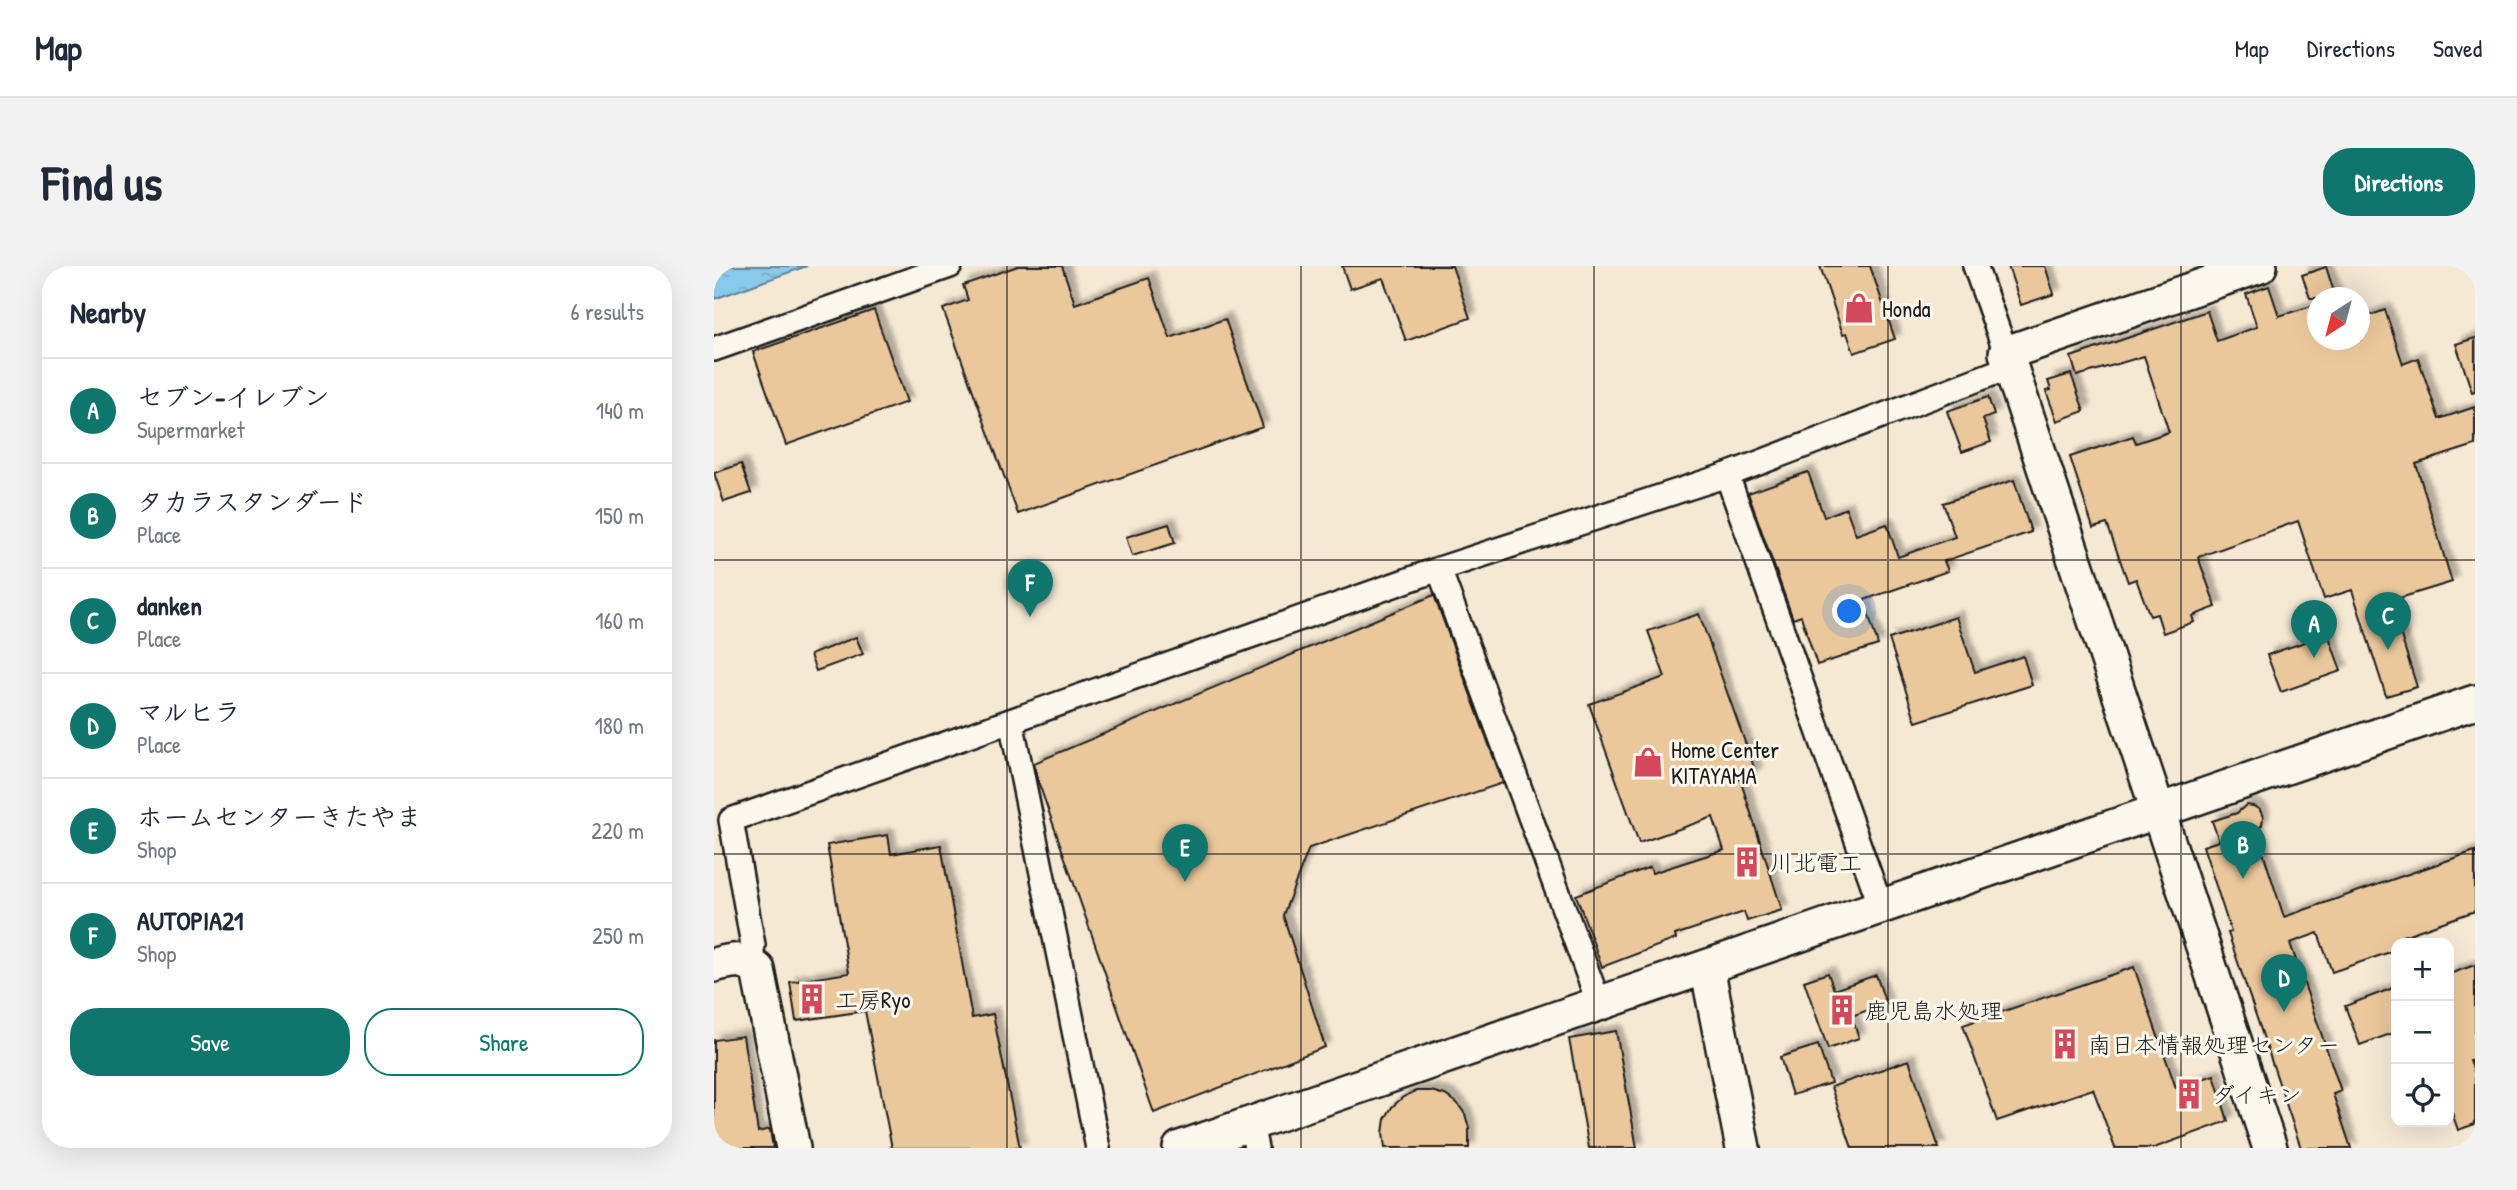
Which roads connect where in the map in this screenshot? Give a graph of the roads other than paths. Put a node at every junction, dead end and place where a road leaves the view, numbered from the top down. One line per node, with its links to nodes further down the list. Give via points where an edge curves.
1 (950, 266): 4 (street)
2 (1975, 266): 5 (street)
3 (2260, 266): 5 (street)
4 (714, 349)
5 (2008, 360): 6 (street); 10 (street)
6 (1727, 475): 7 (street); 11 (street)
7 (1439, 569): 9 (street); 15 (street)
8 (2475, 702): 10 (street)
9 (1011, 721): 12 (street, via 731,820 753,945); 18 (street)
10 (2158, 812): 11 (street); 21 (street)
11 (1881, 907): 14 (street)
12 (750, 963): 13 (street, via 738,960); 17 (street, via 758,970)
13 (714, 965)
14 (1707, 967): 15 (street); 20 (street)
15 (1599, 1004): 16 (street)
16 (1254, 1136): 19 (street)
17 (793, 1148)
18 (1098, 1148)
19 (1180, 1148)
20 (1744, 1148)
21 (2270, 1148)

